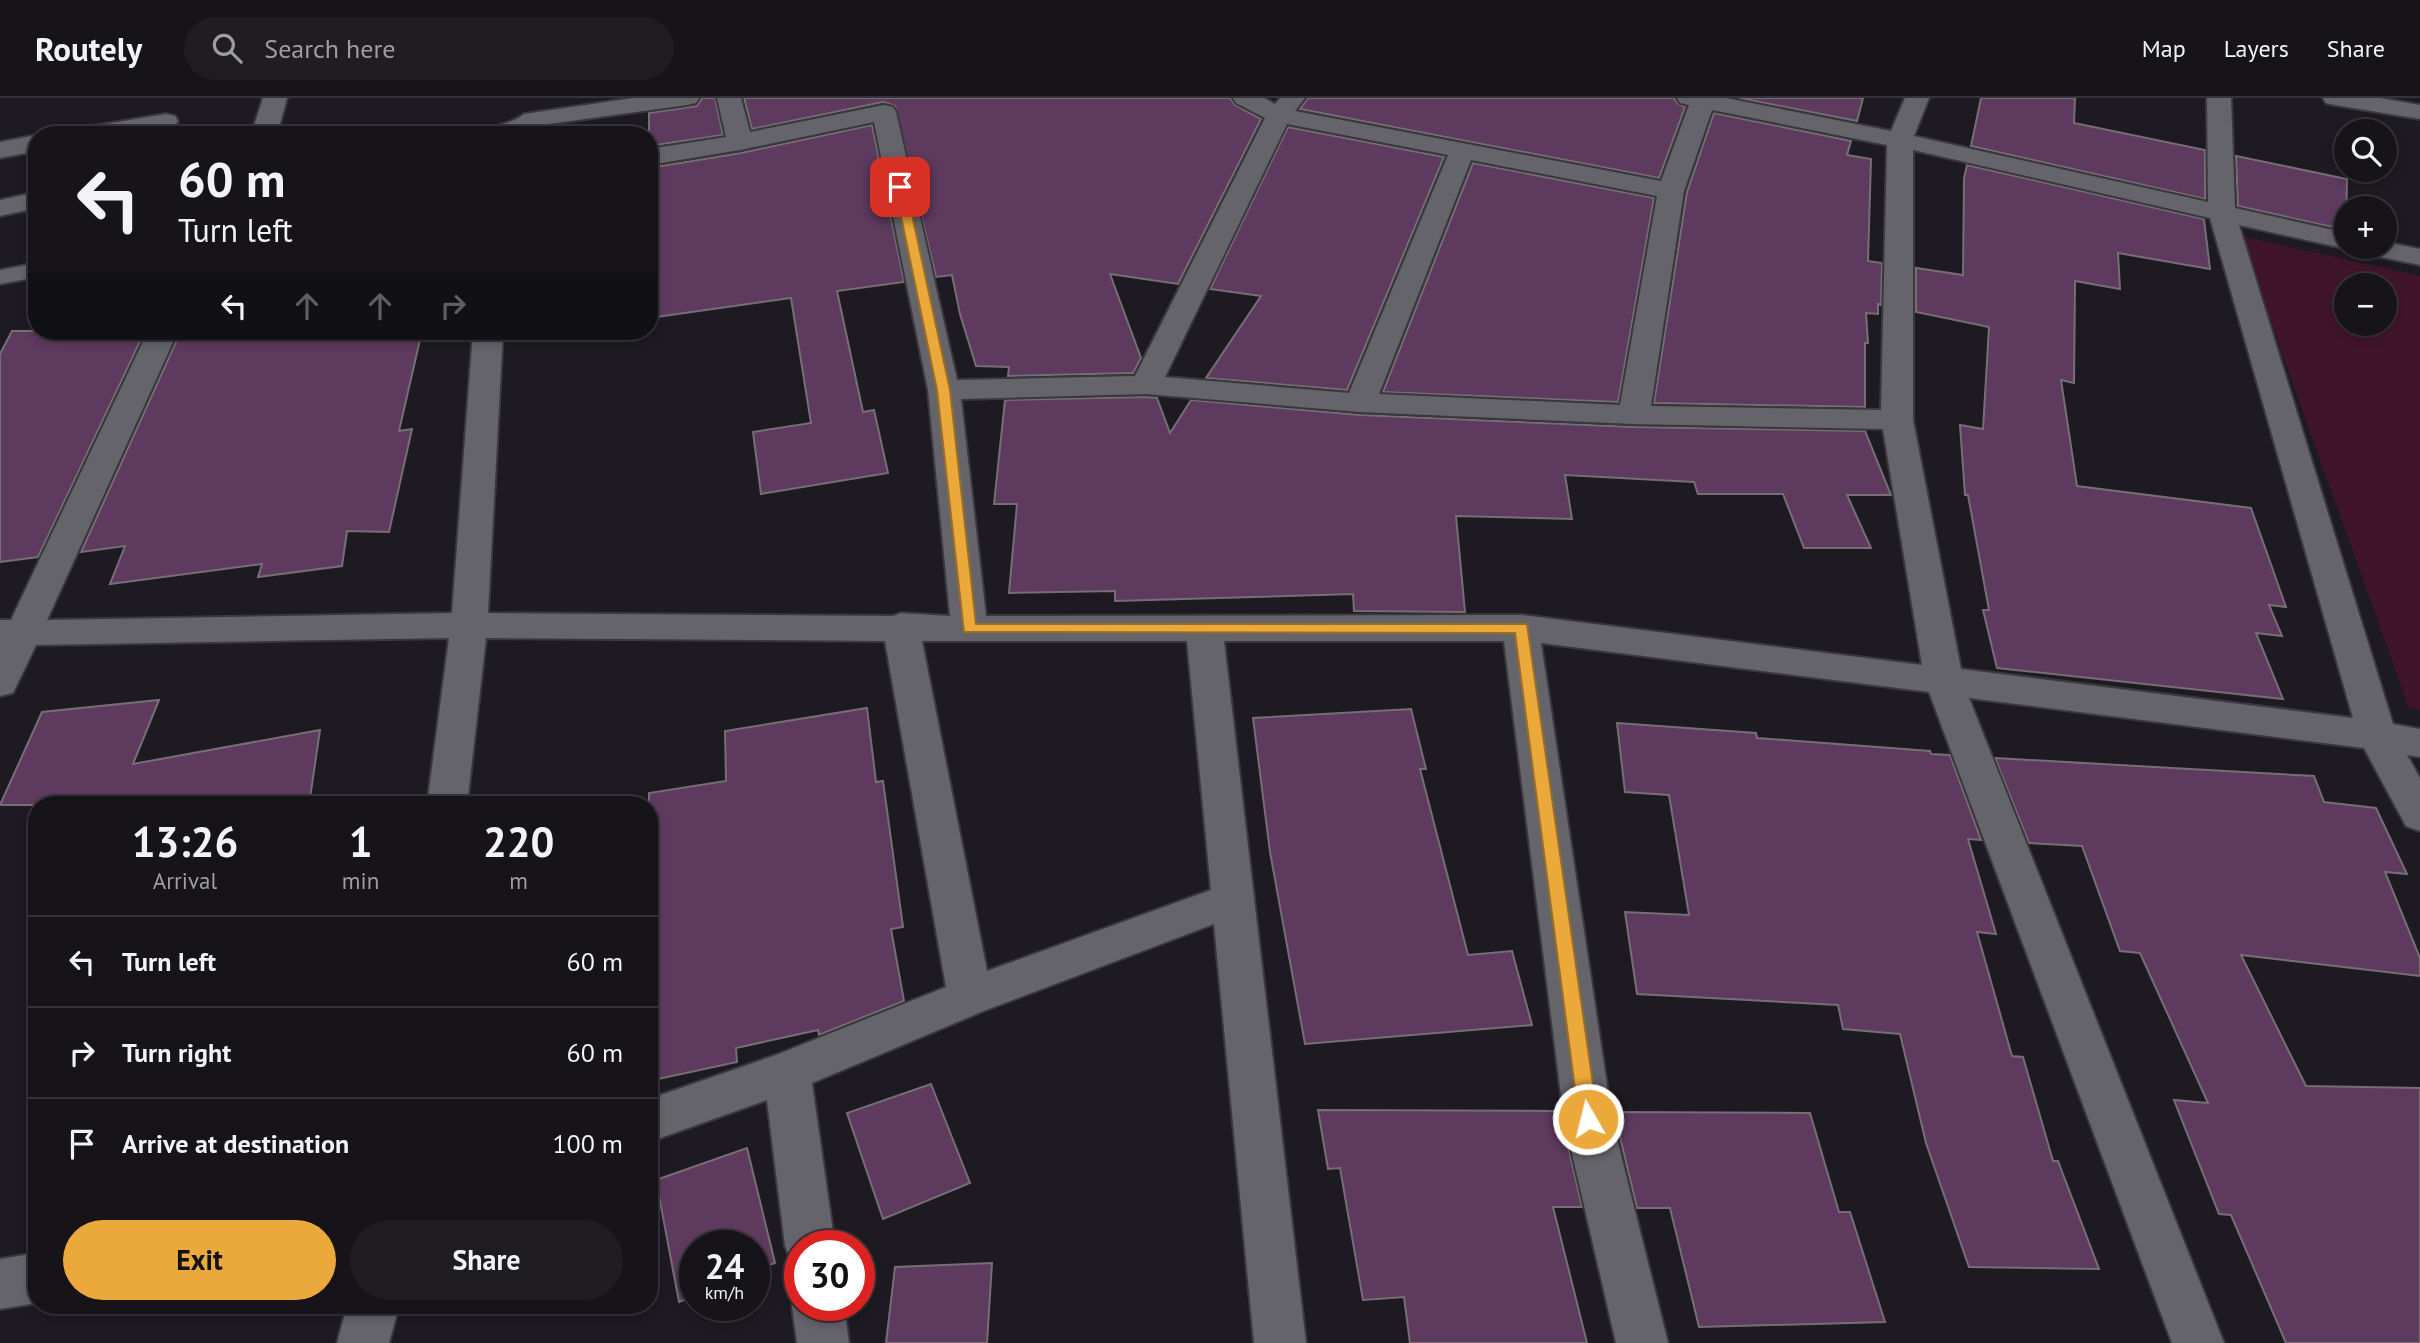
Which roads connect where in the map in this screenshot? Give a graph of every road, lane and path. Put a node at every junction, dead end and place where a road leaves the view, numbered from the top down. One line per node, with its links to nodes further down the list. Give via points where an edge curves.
1 (275, 98): 13 (street)
2 (687, 98): 14 (street, via 533,119)
3 (729, 98): 16 (street)
4 (1245, 98): 9 (street)
5 (1917, 98): 15 (street)
6 (2219, 98): 24 (street)
7 (2334, 98): 10 (street)
8 (1698, 99): 15 (street); 21 (street)
9 (1286, 106): 18 (street); 32 (street)
10 (2420, 112)
11 (166, 121): 12 (street)
12 (138, 126)
13 (267, 126)
14 (523, 126)
15 (1900, 140): 24 (street); 36 (street)
16 (740, 142): 20 (street); 33 (street, via 884,111)
17 (28, 145): 19 (street)
18 (1462, 149): 21 (street); 34 (street)
19 (0, 150)
20 (658, 156)
21 (1671, 191): 35 (street)
22 (28, 202): 23 (street)
23 (0, 208)
24 (2222, 214): 25 (street); 45 (street)
25 (2334, 238)
26 (2397, 252): 27 (street)
27 (2420, 257)
28 (28, 272): 29 (lane)
29 (0, 277)
30 (158, 340): 42 (street)
31 (487, 340): 37 (street)
32 (1146, 385): 33 (street); 34 (street)
33 (944, 390): 40 (street)
34 (1360, 403): 35 (street)
35 (1634, 415): 36 (street)
36 (1898, 420): 43 (street)
37 (469, 625): 38 (street); 42 (street); 47 (street)
38 (901, 626): 40 (street); 50 (street)
39 (1521, 628): 41 (street); 43 (street); 61 (street, via 1588,1119)
40 (970, 629): 41 (street)
41 (1203, 629): 49 (street)
42 (11, 633): 44 (street)
43 (1944, 681): 45 (street); 62 (street)
44 (0, 683)
45 (2377, 735): 46 (street); 48 (street)
46 (2420, 743)
47 (448, 796)
48 (2420, 815)
49 (1233, 899): 50 (street); 60 (street)
50 (970, 997): 51 (street)
51 (787, 1072): 52 (street); 53 (street)
52 (658, 1118)
53 (808, 1230)
54 (28, 1279): 55 (street)
55 (0, 1284)
56 (371, 1314): 58 (street)
57 (820, 1321): 59 (street)
58 (363, 1343)
59 (823, 1343)
60 (1280, 1343)
61 (1642, 1343)
62 (2199, 1343)

